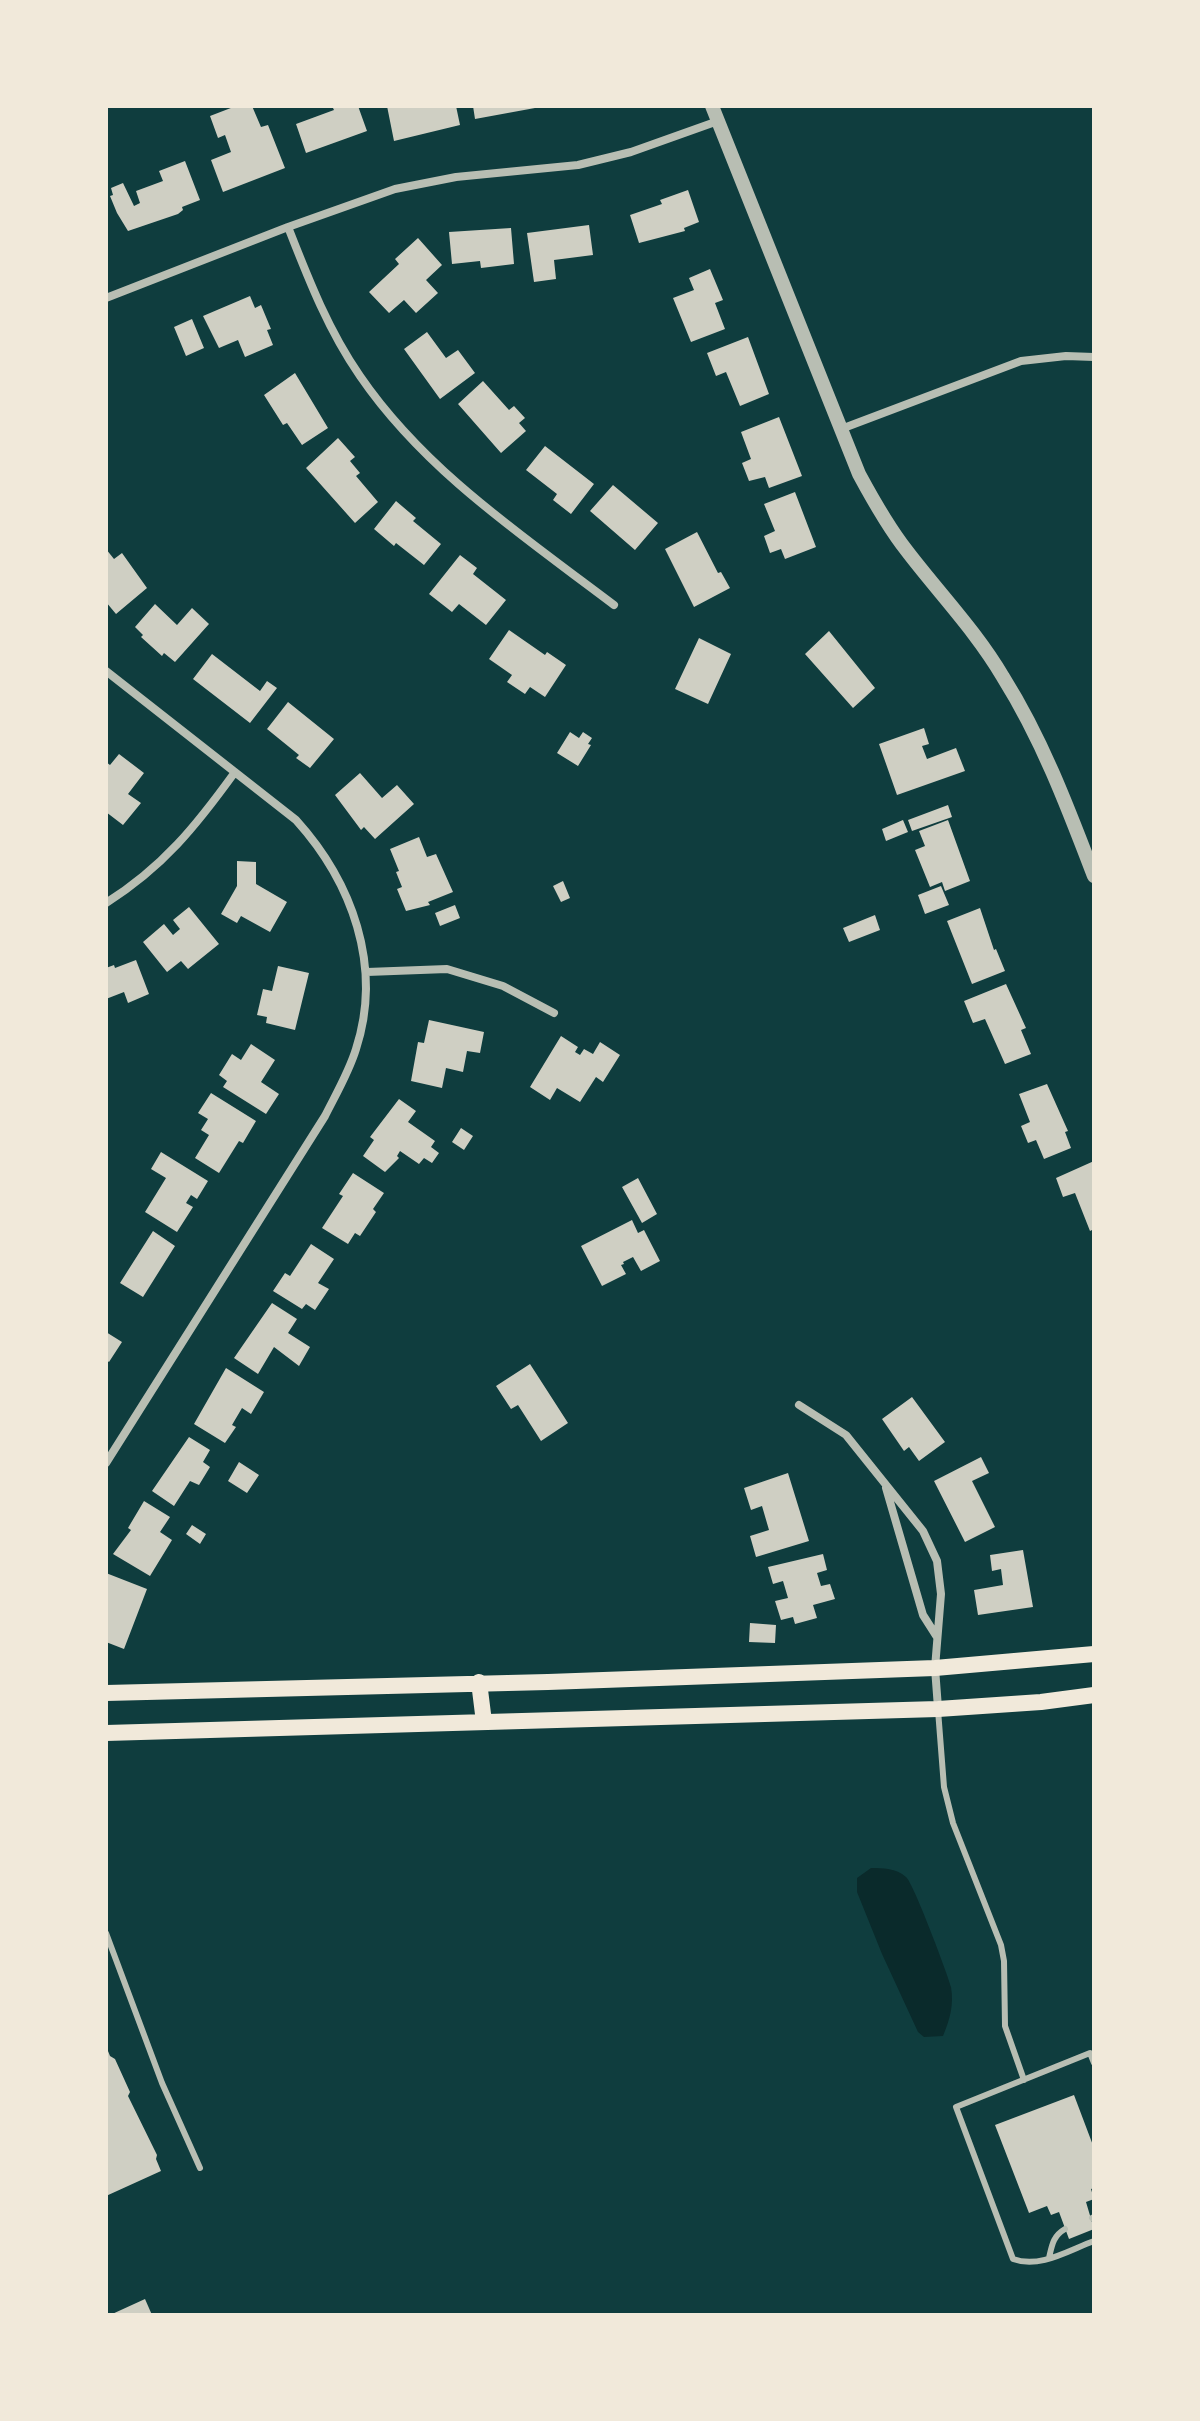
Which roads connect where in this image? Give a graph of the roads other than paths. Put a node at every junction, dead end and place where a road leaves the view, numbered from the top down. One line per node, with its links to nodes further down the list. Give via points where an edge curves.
1 (712, 106): 2 (street)
2 (718, 121): 3 (street, via 578,165 395,189); 6 (street)
3 (288, 227): 4 (street); 7 (street, via 332,330 399,426 483,505)
4 (106, 298)
5 (1094, 357): 6 (street, via 1021,361)
6 (840, 429): 10 (street, via 881,514 1003,676 1060,789)
7 (614, 605)
8 (106, 671): 9 (street)
9 (235, 772): 11 (street, via 169,856); 12 (street, via 316,842 351,903)
10 (1094, 876)
11 (106, 903)
12 (367, 972): 13 (street, via 447,969 503,986); 15 (street, via 357,1047 331,1105)
13 (554, 1013)
14 (799, 1405): 16 (street, via 846,1435)
15 (106, 1463)
16 (885, 1484): 17 (street, via 923,1615); 17 (street, via 923,1531 937,1561)
17 (937, 1638): 19 (street)
18 (1094, 1654): 19 (main road)
19 (935, 1668): 20 (main road); 23 (street)
20 (479, 1682): 21 (main road); 24 (main road)
21 (106, 1693)
22 (1094, 1695): 23 (main road)
23 (938, 1709): 24 (main road); 28 (lane, via 944,1787 1001,1945 1005,2026)
24 (484, 1722): 25 (main road)
25 (106, 1733)
26 (106, 1933): 29 (lane)
27 (1094, 2063): 28 (lane, via 1090,2053)
28 (1024, 2080): 32 (lane, via 956,2107 1013,2259 1037,2263)
29 (200, 2168)
30 (1065, 2229): 32 (lane, via 1053,2241)
31 (1094, 2241): 32 (lane)
32 (1049, 2258)

